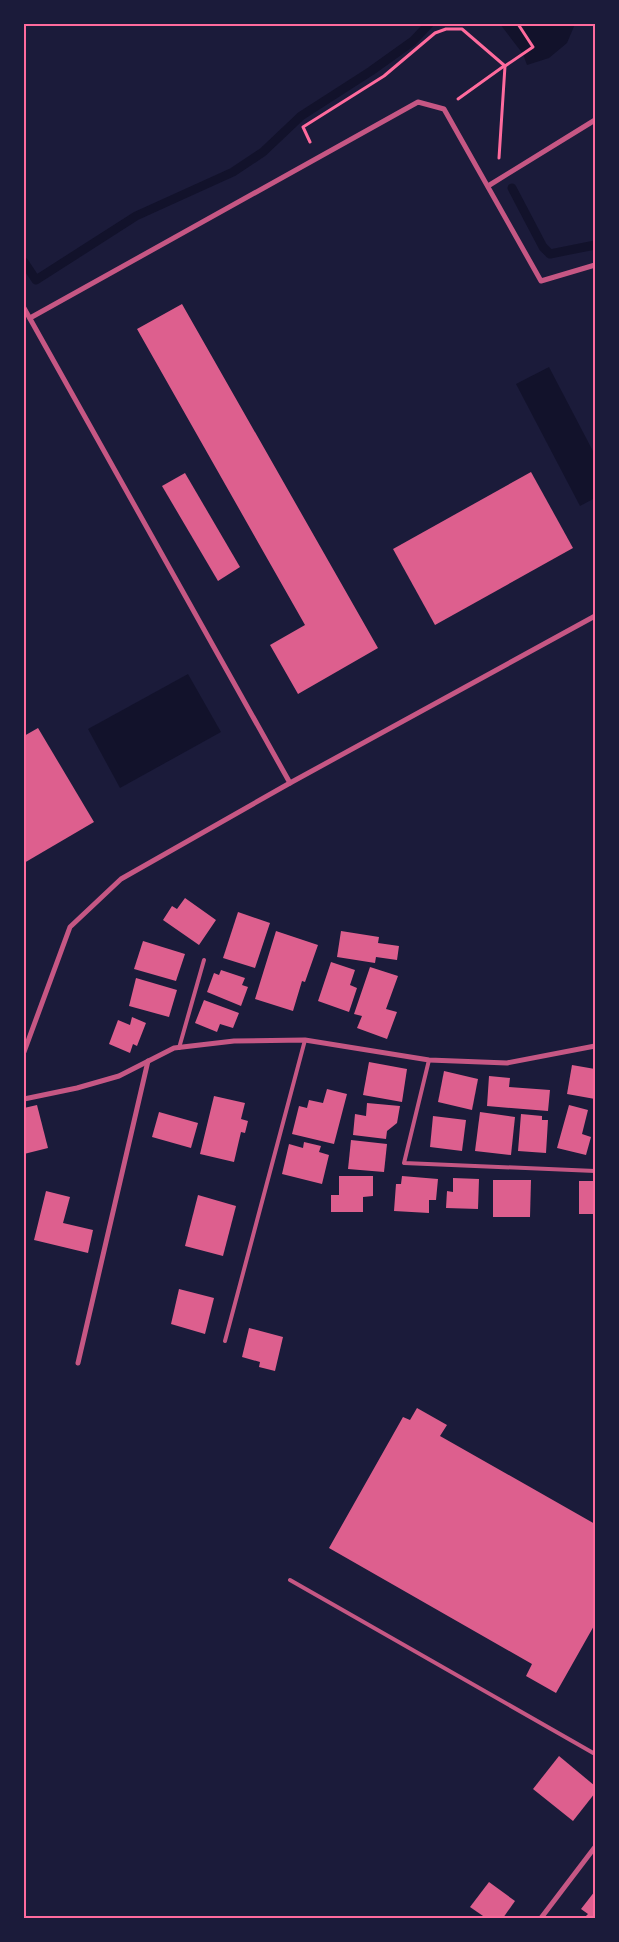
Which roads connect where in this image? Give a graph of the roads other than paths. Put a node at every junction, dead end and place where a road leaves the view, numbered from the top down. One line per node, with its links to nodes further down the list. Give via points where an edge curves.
1 (595, 120): 2 (street)
2 (488, 186): 3 (street, via 541,281); 5 (street, via 444,109 418,102)
3 (595, 265)
4 (24, 308): 5 (street)
5 (30, 318): 7 (street)
6 (595, 616): 7 (street)
7 (290, 783): 12 (street, via 120,879 70,927)
8 (204, 960): 11 (lane)
9 (305, 1040): 11 (street, via 234,1040); 13 (street); 17 (lane)
10 (595, 1046): 13 (street, via 507,1062)
11 (179, 1048): 14 (street)
12 (24, 1052)
13 (429, 1060): 16 (lane, via 404,1163)
14 (148, 1061): 15 (street, via 118,1076); 18 (street)
15 (24, 1099)
16 (595, 1171)
17 (225, 1341)
18 (78, 1363)
19 (290, 1580): 20 (lane)
20 (595, 1754)
21 (595, 1847): 22 (street)
22 (541, 1918)

